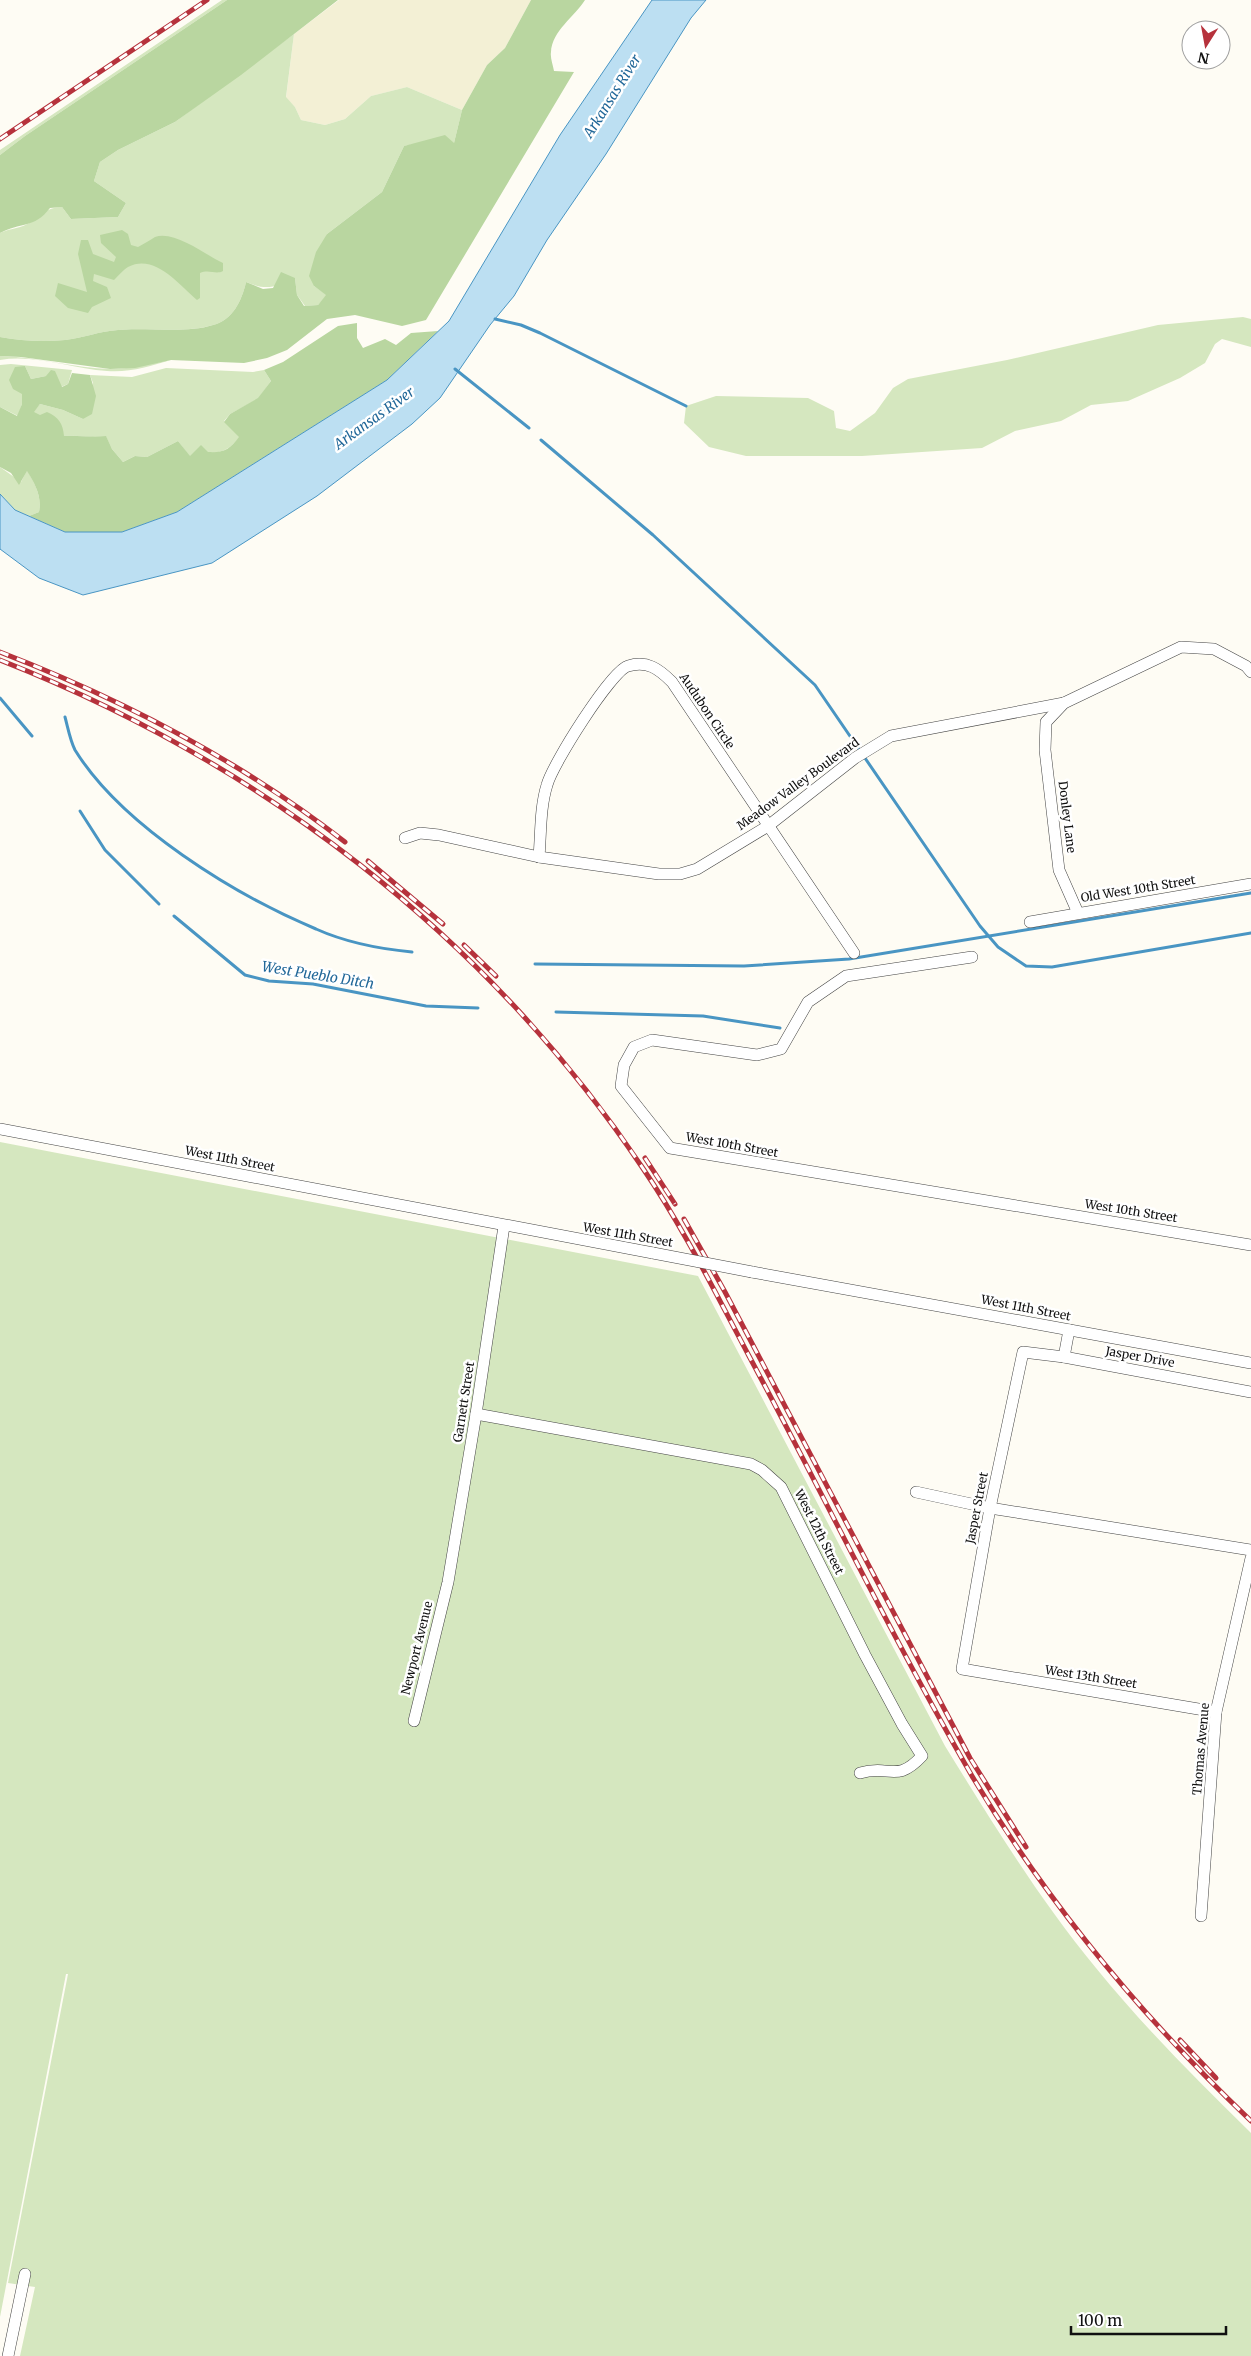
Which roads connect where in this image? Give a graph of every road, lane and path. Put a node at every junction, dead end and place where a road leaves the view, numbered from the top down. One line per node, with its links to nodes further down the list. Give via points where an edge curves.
1 (1251, 672): 2 (street, Meadow Valley Boulevard, via 1214,649 1181,647)
2 (1064, 703): 3 (street, Meadow Valley Boulevard); 4 (street, Meadow Valley Boulevard, via 891,736 856,758)
3 (1046, 722): 8 (street, Donley Lane, via 1045,750 1060,870)
4 (768, 826): 6 (street, Meadow Valley Boulevard, via 697,869 680,874 659,874); 6 (street, Audubon Circle, via 672,682 659,669 643,663 626,666 612,678 552,771 543,803); 10 (street, Audubon Circle)
5 (405, 838): 6 (street, Meadow Valley Boulevard, via 420,833 439,835)
6 (539, 857)
7 (1251, 884): 8 (street, Old West 10th Street)
8 (1078, 913): 9 (street, Old West 10th Street)
9 (1030, 922)
10 (854, 953)
11 (972, 958): 14 (street, West 10th Street, via 846,976 808,1002 781,1049 757,1054 652,1040 634,1047 624,1065 621,1086 670,1148)
12 (0, 1129): 13 (street, West 11th Street)
13 (504, 1226): 15 (street, West 11th Street, bridge); 20 (street, Garnett Street)
14 (1251, 1245)
15 (1069, 1330): 17 (street); 18 (street, West 11th Street)
16 (1023, 1352): 17 (street, Jasper Drive); 22 (street, Jasper Street)
17 (1064, 1357): 19 (street, Jasper Drive)
18 (1251, 1363)
19 (1251, 1392)
20 (476, 1414): 25 (street, Garnett Street); 29 (street, West 12th Street, via 751,1464 781,1487 864,1655 922,1756 903,1772 872,1769)
21 (916, 1492): 22 (street)
22 (990, 1508): 23 (street); 26 (street, Jasper Street)
23 (1251, 1550)
24 (1251, 1558): 27 (street, Thomas Avenue)
25 (448, 1582): 28 (street, Newport Avenue)
26 (962, 1670): 27 (street, West 13th Street)
27 (1216, 1712): 30 (street, Thomas Avenue)
28 (414, 1721)
29 (860, 1772)
30 (1201, 1916)
31 (25, 2274): 32 (street)
32 (16, 2324): 33 (street); 34 (street)
33 (8, 2356)
34 (15, 2356)

